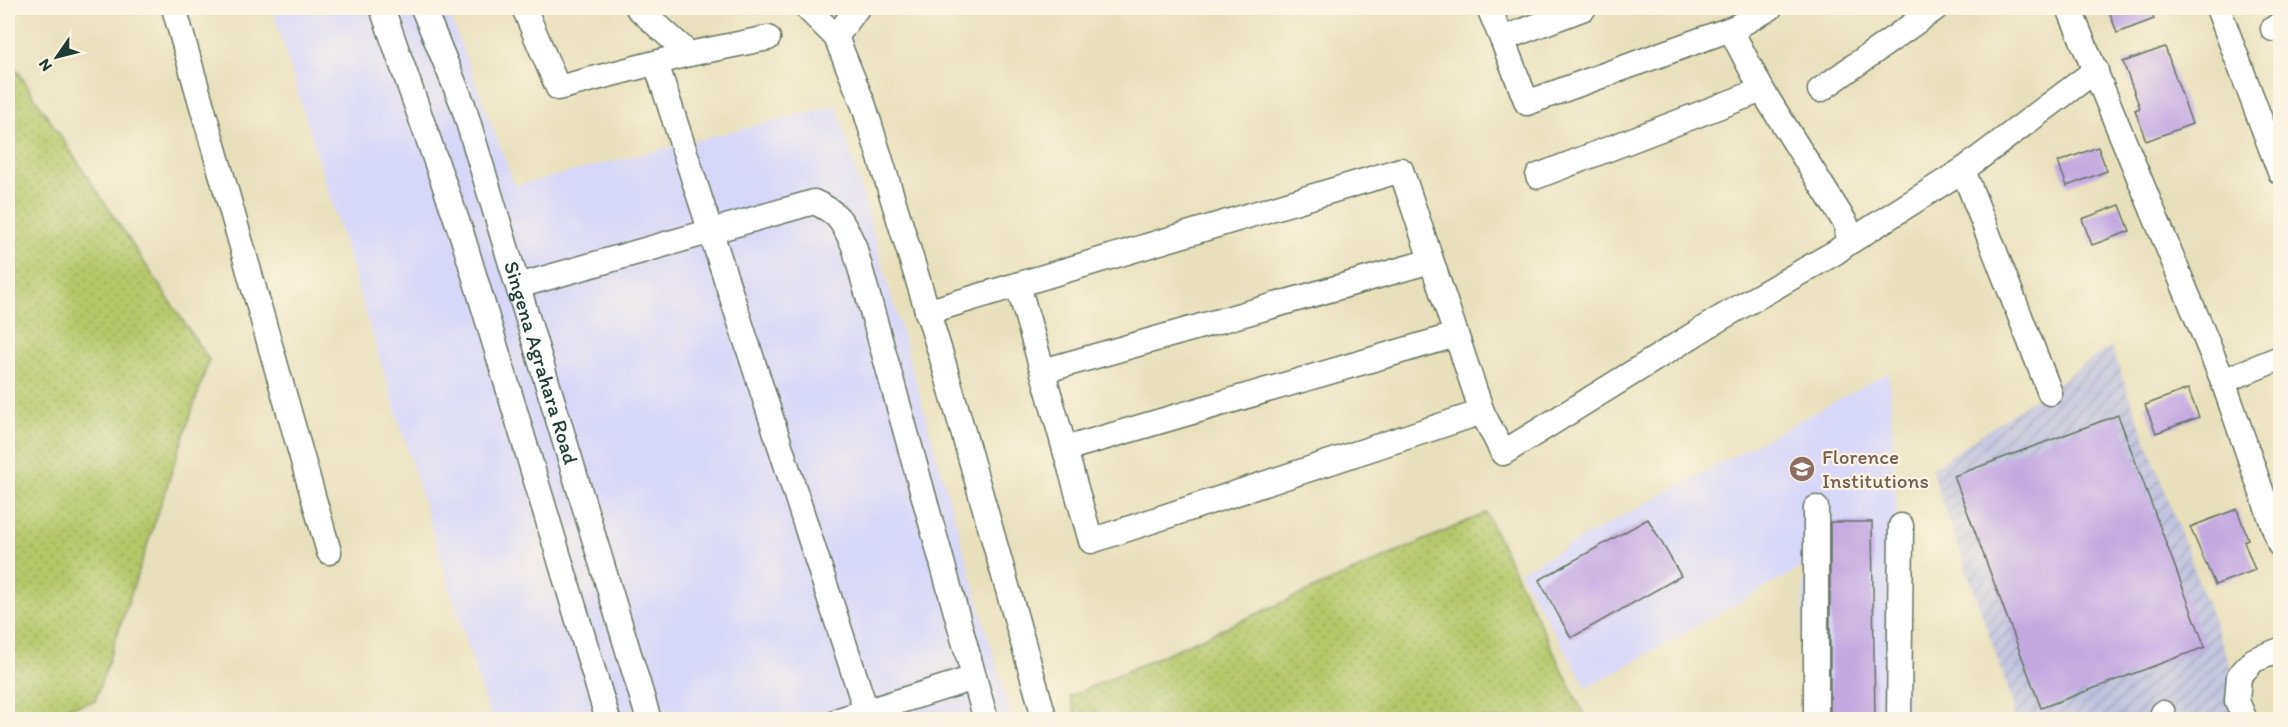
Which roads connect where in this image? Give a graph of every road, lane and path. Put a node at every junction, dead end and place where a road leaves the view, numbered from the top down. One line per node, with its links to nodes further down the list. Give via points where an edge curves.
1 (174, 8): 43 (street)
2 (382, 8): 47 (street, via 462,235)
3 (423, 8): 30 (street, Singena Agrahara Road, via 463,105)
4 (524, 8): 19 (street, via 558,88)
5 (638, 8): 18 (street)
6 (807, 8): 15 (street)
7 (857, 8): 15 (street)
8 (1490, 8): 17 (street)
9 (1584, 8): 17 (street)
10 (1770, 8): 14 (street)
11 (1936, 8): 22 (street)
12 (2070, 8): 20 (street)
13 (2218, 8): 24 (street)
14 (1736, 27): 17 (street, via 1527,103); 21 (street, via 1735,39)
15 (836, 37): 31 (street, via 864,106)
16 (768, 38): 18 (street)
17 (1502, 39)
18 (689, 54): 19 (street)
19 (656, 63): 26 (street)
20 (2096, 70): 23 (street); 35 (street)
21 (1762, 90): 25 (street); 27 (street, via 1846,224)
22 (1820, 90)
23 (1963, 170): 27 (street); 36 (street)
24 (2280, 172)
25 (1538, 176)
26 (712, 231): 30 (street); 45 (street, via 814,202 830,209 843,222 857,257); 46 (street)
27 (1848, 243): 37 (street, via 1503,453)
28 (1431, 261): 29 (street, via 1401,170); 32 (street); 34 (street)
29 (1018, 285): 31 (street); 34 (street)
30 (518, 286): 48 (street, Singena Agrahara Road)
31 (927, 312): 51 (street)
32 (1456, 335): 37 (street); 38 (street)
33 (2280, 358): 35 (street)
34 (1043, 371): 38 (street)
35 (2223, 381): 40 (street)
36 (2050, 393)
37 (1482, 412): 38 (street, via 1091,542)
38 (1065, 449)
39 (1816, 508): 52 (street)
40 (2275, 510): 42 (street)
41 (1901, 526): 53 (street)
42 (2280, 545)
43 (329, 552)
44 (2280, 650): 54 (street, via 2254,660 2239,676 2237,701)
45 (974, 678): 46 (street); 50 (street)
46 (868, 716): 49 (street)
47 (608, 720)
48 (649, 720)
49 (839, 720)
50 (986, 720)
51 (1045, 720)
52 (1816, 720)
53 (1899, 720)
54 (2244, 720)

